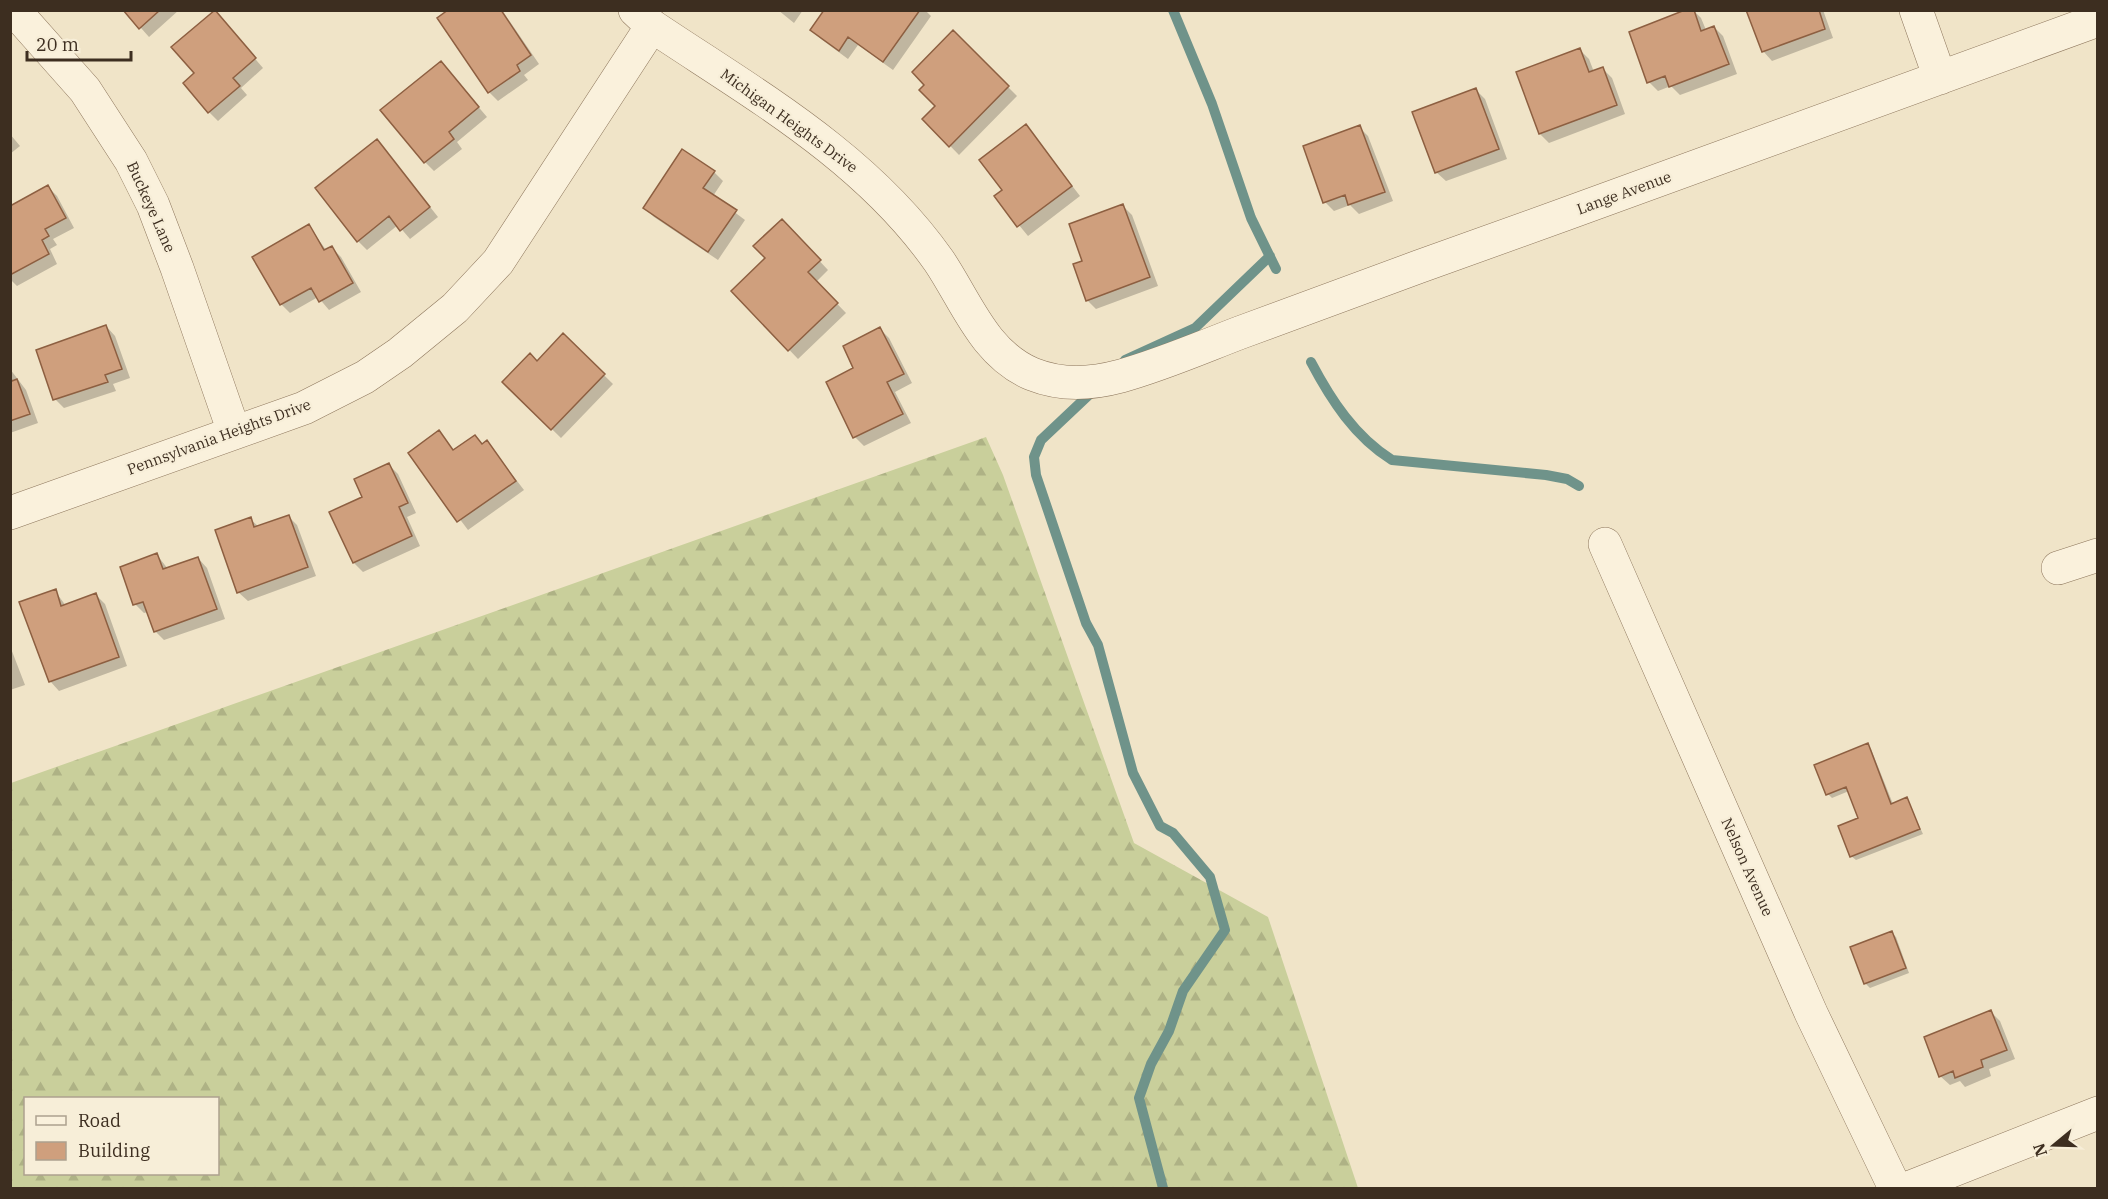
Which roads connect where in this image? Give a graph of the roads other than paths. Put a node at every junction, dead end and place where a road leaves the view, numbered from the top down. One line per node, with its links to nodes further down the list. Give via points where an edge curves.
1 (14, 10): 7 (street, Buckeye Lane, via 86,90 131,161 177,268)
2 (1916, 10): 5 (street)
3 (643, 18): 6 (street, Michigan Heights Drive, via 771,105 865,176 915,231 989,342 1005,358 1028,372 1069,384); 7 (street, Pennsylvania Heights Drive, via 556,176 498,261 455,308 365,377 304,408)
4 (2097, 20): 5 (street, Lange Avenue)
5 (1940, 78): 6 (street, Lange Avenue)
6 (1151, 366)
7 (234, 432): 8 (street, Pennsylvania Heights Drive)
8 (10, 513)
9 (1605, 544): 13 (street, Nelson Avenue, via 1811,1013)
10 (2097, 555): 11 (street)
11 (2058, 568)
12 (2097, 1113): 14 (street)
13 (1895, 1188)
14 (1908, 1188)

